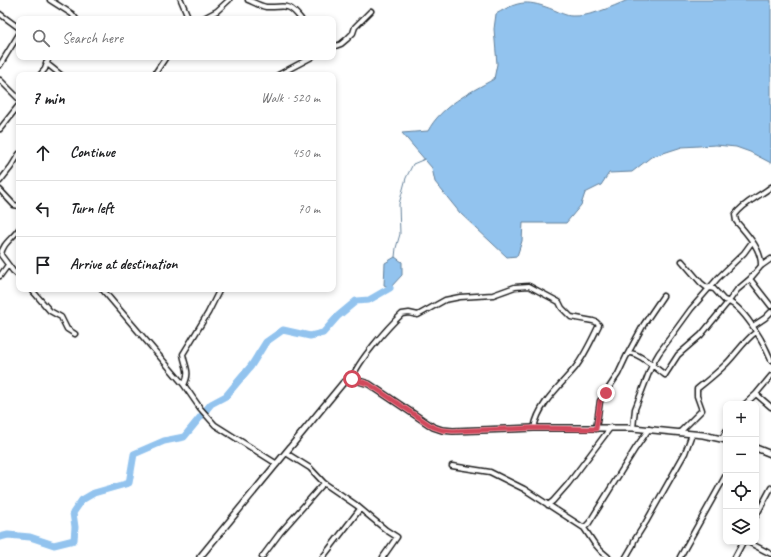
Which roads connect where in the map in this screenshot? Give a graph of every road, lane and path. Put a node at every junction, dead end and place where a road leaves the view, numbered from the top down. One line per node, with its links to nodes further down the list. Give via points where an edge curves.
1 (50, 0): 7 (street)
2 (181, 0): 8 (street)
3 (229, 0): 9 (street)
4 (248, 0): 10 (street, via 265,7 288,7)
5 (372, 11): 13 (street, via 355,27 347,39)
6 (0, 14): 11 (street)
7 (74, 16)
8 (188, 16)
9 (208, 16)
10 (299, 16)
11 (16, 26)
12 (16, 39): 17 (street)
13 (336, 44)
14 (48, 60): 18 (street)
15 (164, 60): 21 (street)
16 (306, 60): 22 (street)
17 (1, 62)
18 (46, 63): 19 (street); 20 (street)
19 (42, 72)
20 (57, 72)
21 (156, 72)
22 (284, 72)
23 (0, 80): 24 (street)
24 (16, 96)
25 (16, 109): 26 (street)
26 (0, 129)
27 (16, 158): 28 (street)
28 (0, 181)
29 (771, 187): 33 (street, via 735,215)
30 (0, 190): 31 (street)
31 (16, 205)
32 (16, 232): 36 (street, via 1,250 1,255)
33 (752, 242): 37 (street, via 759,253); 41 (street)
34 (771, 259): 37 (street)
35 (682, 261): 41 (street, via 701,283)
36 (8, 265): 38 (street); 39 (street)
37 (761, 266): 40 (street)
38 (16, 273)
39 (0, 276)
40 (750, 279): 46 (street); 47 (street)
41 (710, 287): 46 (street, via 724,300); 54 (street, via 691,309)
42 (34, 292): 51 (street, via 50,311 61,317 66,328)
43 (105, 292): 57 (street)
44 (218, 292): 57 (street, via 183,354 188,378)
45 (663, 296): 52 (street)
46 (729, 301): 49 (street); 54 (street, via 701,335 678,355 665,375)
47 (771, 306)
48 (771, 312): 49 (street)
49 (753, 326): 50 (street)
50 (756, 332): 53 (street); 66 (street, via 747,338 725,365 697,389 702,410)
51 (75, 334)
52 (629, 353): 54 (street, via 640,356); 64 (street, via 600,401)
53 (771, 360)
54 (652, 365): 63 (street, via 635,409)
55 (771, 376): 58 (street)
56 (352, 379): 62 (street, via 369,384 433,427 442,430); 62 (street, via 363,358 402,314 409,312 418,315 445,300 493,295 515,287 529,286 559,302 571,317 593,321 599,325 586,351 541,410); 70 (street, via 343,383)
57 (184, 385): 72 (street, via 215,425)
58 (756, 394): 59 (street); 60 (street)
59 (748, 401)
60 (771, 407)
61 (611, 427): 63 (street); 64 (street); 77 (street, via 568,484)
62 (534, 428): 64 (street)
63 (633, 428): 65 (street)
64 (596, 429)
65 (649, 429): 66 (street); 80 (street)
66 (680, 432): 67 (street)
67 (692, 434): 68 (street); 89 (street, via 685,453)
68 (723, 440)
69 (759, 449): 71 (street)
70 (286, 453): 72 (street); 75 (street, via 310,468)
71 (771, 454)
72 (277, 464): 84 (street)
73 (452, 466): 77 (street, via 490,472 524,489)
74 (723, 481): 90 (street)
75 (324, 483): 78 (street); 85 (street)
76 (771, 488): 79 (street)
77 (548, 505): 80 (street)
78 (360, 509): 86 (street); 87 (street, via 397,537)
79 (759, 510)
80 (584, 528): 88 (street)
81 (742, 545): 91 (street)
82 (754, 545): 83 (street)
83 (771, 554)
84 (200, 557)
85 (262, 557)
86 (323, 557)
87 (384, 557)
88 (608, 557)
89 (626, 557)
90 (680, 557)
91 (736, 557)

